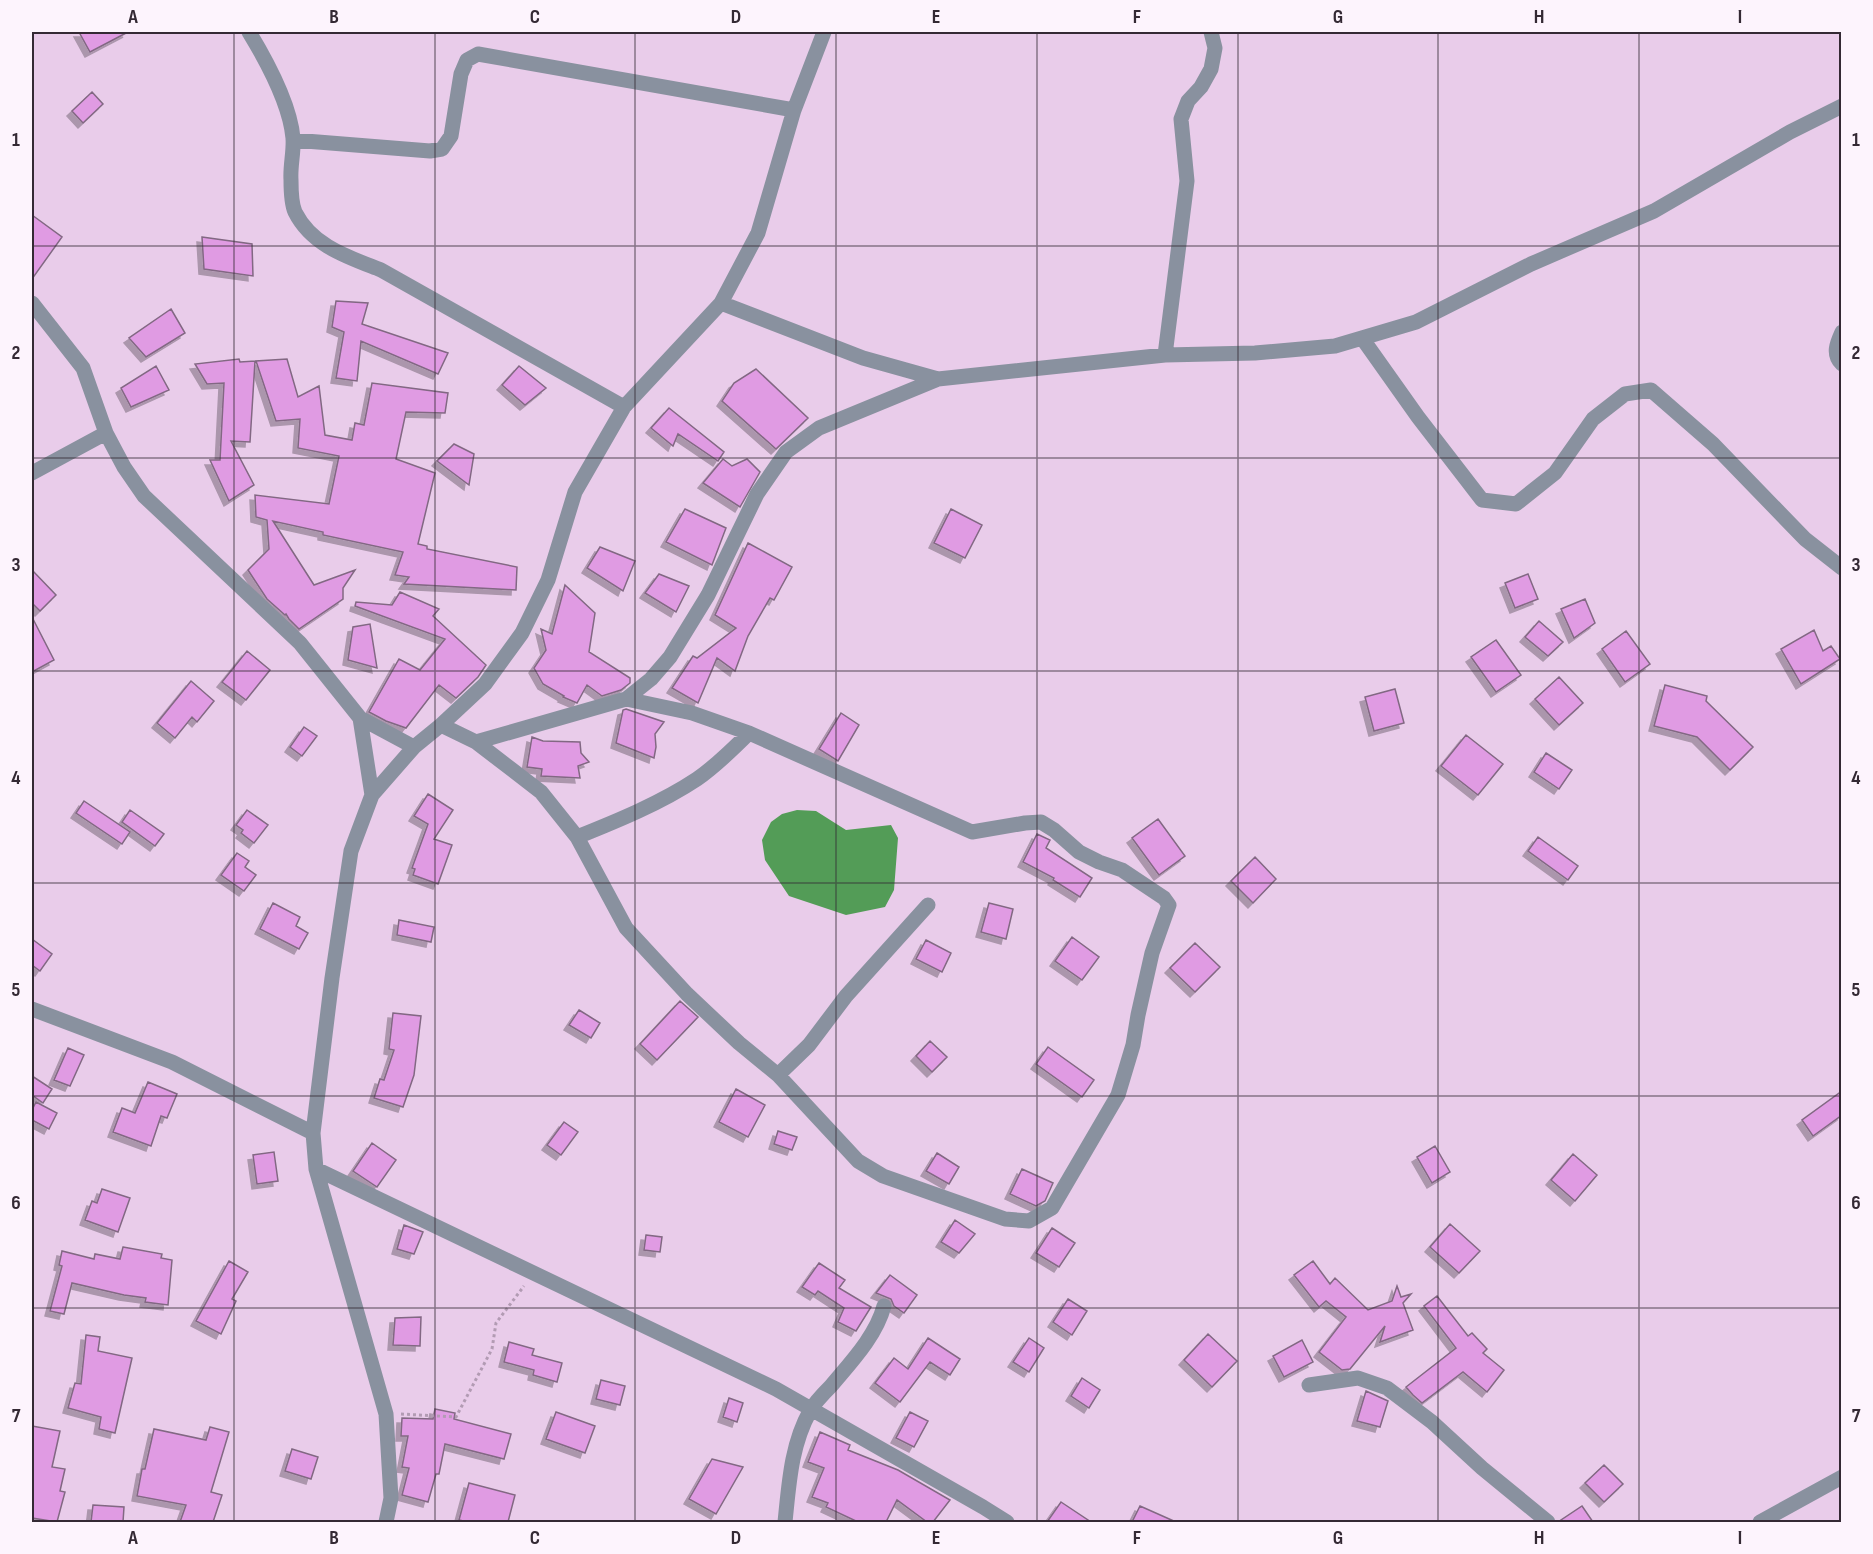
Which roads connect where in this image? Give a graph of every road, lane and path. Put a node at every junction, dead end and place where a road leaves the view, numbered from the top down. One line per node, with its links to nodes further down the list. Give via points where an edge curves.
1 (249, 32): 6 (street, via 265,58 290,120)
2 (824, 32): 5 (street)
3 (1211, 32): 11 (street, via 1215,48 1211,69 1188,100 1181,119 1187,181)
4 (1842, 106): 10 (street, via 1654,211 1531,264 1416,322)
5 (794, 110): 6 (street, via 478,54 467,60 461,74 451,136 442,149); 8 (street, via 758,233)
6 (293, 140): 14 (street, via 290,177 294,210 313,237 341,255 381,270)
7 (32, 303): 15 (street, via 83,368)
8 (721, 303): 13 (street, via 863,358); 14 (street)
9 (1842, 332): 12 (street, via 1836,347 1838,362)
10 (1362, 338): 11 (street, via 1335,346 1255,353); 17 (street, via 1482,500 1516,504 1555,473 1593,419 1625,394 1651,390 1713,444 1805,539)
11 (1164, 355): 13 (street)
12 (1842, 364)
13 (938, 379): 18 (street, via 819,428 786,452 757,494 708,595 670,657 651,680)
14 (624, 407): 20 (street, via 575,492 548,580 522,633 484,684)
15 (106, 433): 16 (street); 19 (street, via 144,496 300,643)
16 (32, 472)
17 (1842, 568)
18 (626, 699): 21 (street, via 692,713); 22 (street)
19 (360, 718): 23 (street); 24 (street)
20 (441, 725): 22 (street); 23 (street)
21 (749, 733): 25 (street, via 697,779); 28 (street, via 972,832 1041,822 1080,852 1122,870 1169,905 1152,952 1119,1095 1052,1208 1029,1221 1005,1219 883,1176 858,1161)
22 (476, 741): 25 (street, via 541,792)
23 (414, 747): 24 (street)
24 (372, 795): 29 (street, via 351,851)
25 (577, 837): 28 (street, via 626,928 687,994)
26 (928, 905): 28 (street, via 846,996 809,1045)
27 (32, 1009): 29 (street, via 172,1062)
28 (778, 1075)
29 (313, 1133): 30 (street)
30 (316, 1169): 31 (street); 35 (street)
31 (534, 1273): 34 (street); 35 (path, via 496,1323 492,1349 456,1417)
32 (884, 1306): 34 (street, via 880,1322)
33 (1309, 1385): 40 (street, via 1358,1378 1387,1388)
34 (811, 1409): 38 (street, via 792,1462); 39 (street)
35 (386, 1414): 37 (street, via 391,1498)
36 (1842, 1477): 41 (street)
37 (386, 1522)
38 (785, 1522)
39 (1007, 1522)
40 (1548, 1522)
41 (1760, 1522)

